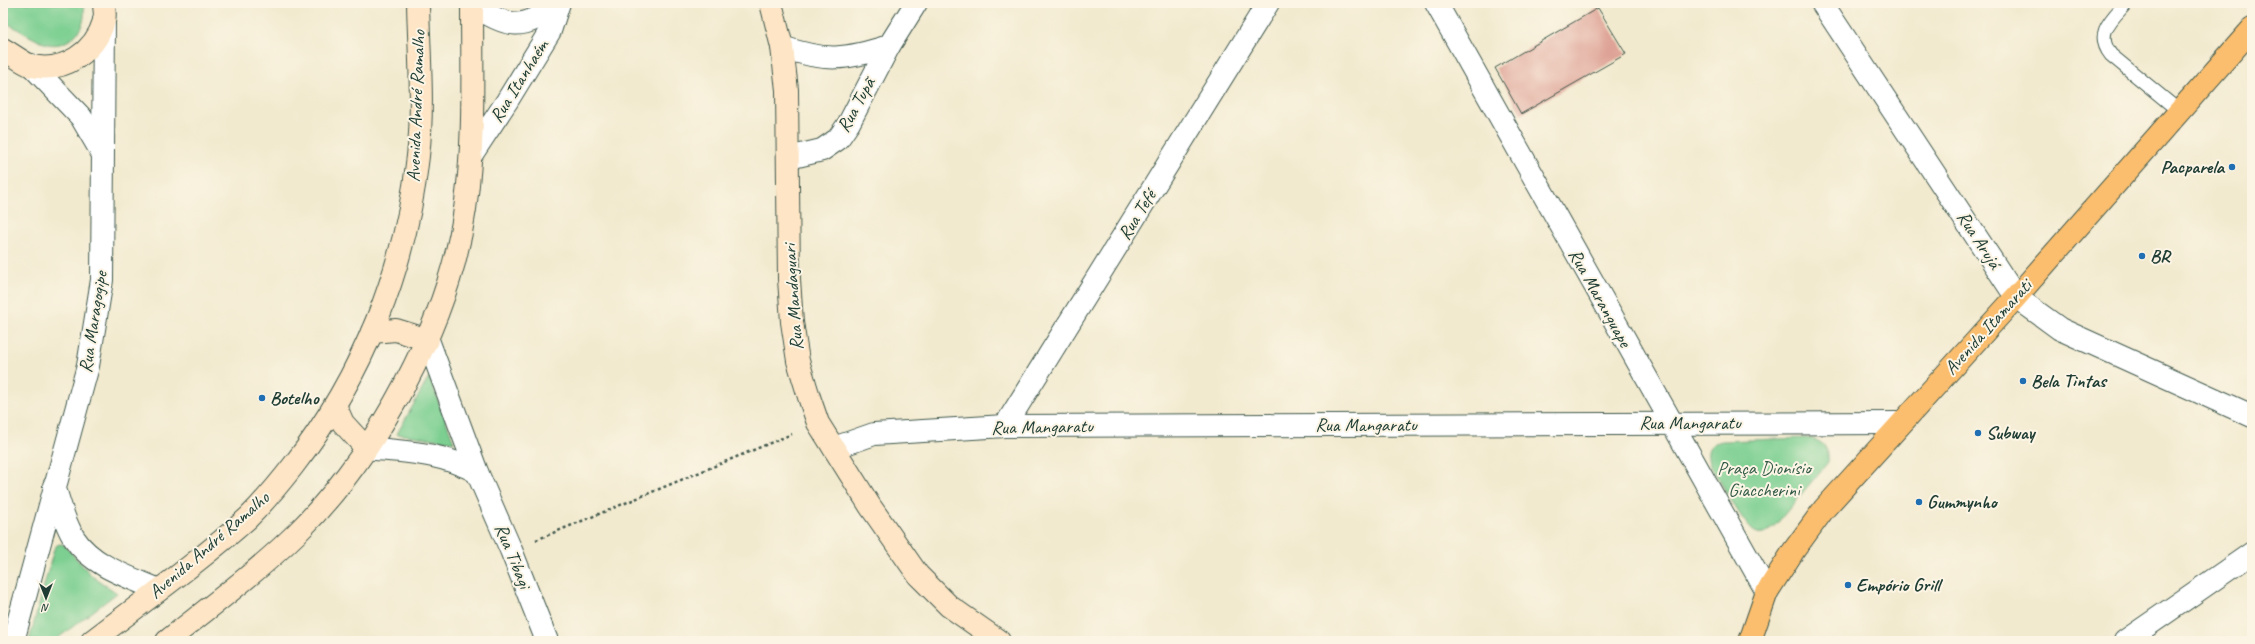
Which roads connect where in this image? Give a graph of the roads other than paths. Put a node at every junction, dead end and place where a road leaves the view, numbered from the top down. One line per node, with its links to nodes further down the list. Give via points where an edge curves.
1 (418, 3): 21 (main road, Avenida André Ramalho, via 418,153 413,199 403,245)
2 (558, 3): 9 (street, Rua Itanhaém, via 535,19 522,24 500,21); 18 (street, Rua Itanhaém, via 550,31)
3 (771, 3): 13 (main road, Rua Mandaguari)
4 (916, 3): 12 (street, Rua Tupã)
5 (1268, 3): 27 (street, Rua Tefé)
6 (1436, 3): 25 (street, Rua Maranguape)
7 (1822, 3): 20 (street, Rua Arujá)
8 (2126, 3): 16 (lane, via 2110,20 2103,40 2106,48 2111,55)
9 (472, 4): 18 (main road)
10 (104, 12): 15 (main road, via 97,38 85,52 72,61 46,68); 17 (street, Rua Maragogipe)
11 (2252, 29): 16 (main road, Avenida Itamarati)
12 (889, 46): 13 (street, Rua Tupã, via 865,54 834,58 810,57); 19 (street, Rua Tupã, via 849,123 838,138 822,150)
13 (782, 47): 19 (main road, Rua Mandaguari, via 787,90)
14 (3, 49): 15 (main road)
15 (31, 65): 17 (street, via 80,117)
16 (2179, 111): 20 (main road, Avenida Itamarati)
17 (102, 153): 31 (street, Rua Maragogipe, via 102,280 96,323 88,366)
18 (472, 154): 22 (main road, via 465,211 454,263)
19 (789, 158): 29 (main road, Rua Mandaguari, via 789,279 798,361 818,423)
20 (2016, 296): 24 (street, Rua Arujá, via 2060,329); 26 (main road, Avenida Itamarati)
21 (372, 332): 22 (main road, via 396,330); 23 (main road, Avenida André Ramalho)
22 (428, 340): 28 (main road); 30 (street, Rua Tibagi)
23 (335, 405): 28 (main road, via 343,423); 33 (main road, Avenida André Ramalho, via 308,447 276,488 248,517)
24 (2252, 416)
25 (1671, 423): 26 (street, Rua Mangaratu); 27 (street, Rua Mangaratu); 34 (street, Rua Maranguape)
26 (1900, 423): 34 (main road, Avenida Itamarati, via 1824,509)
27 (1005, 426): 29 (street, Rua Mangaratu, via 874,434)
28 (366, 448): 30 (street, via 436,456 458,462); 37 (main road, via 322,507 296,533 270,558)
29 (834, 448): 39 (main road, Rua Mandaguari, via 918,575 949,606)
30 (477, 472): 38 (street, Rua Tibagi)
31 (54, 486): 33 (street, via 74,538 80,544 100,563); 35 (street, Rua Maragogipe)
32 (2252, 553): 41 (street)
33 (159, 590): 36 (main road, Avenida André Ramalho)
34 (1767, 592): 40 (main road, Avenida Itamarati)
35 (13, 641)
36 (92, 641)
37 (167, 641)
38 (547, 641)
39 (999, 641)
40 (1750, 641)
41 (2124, 641)

